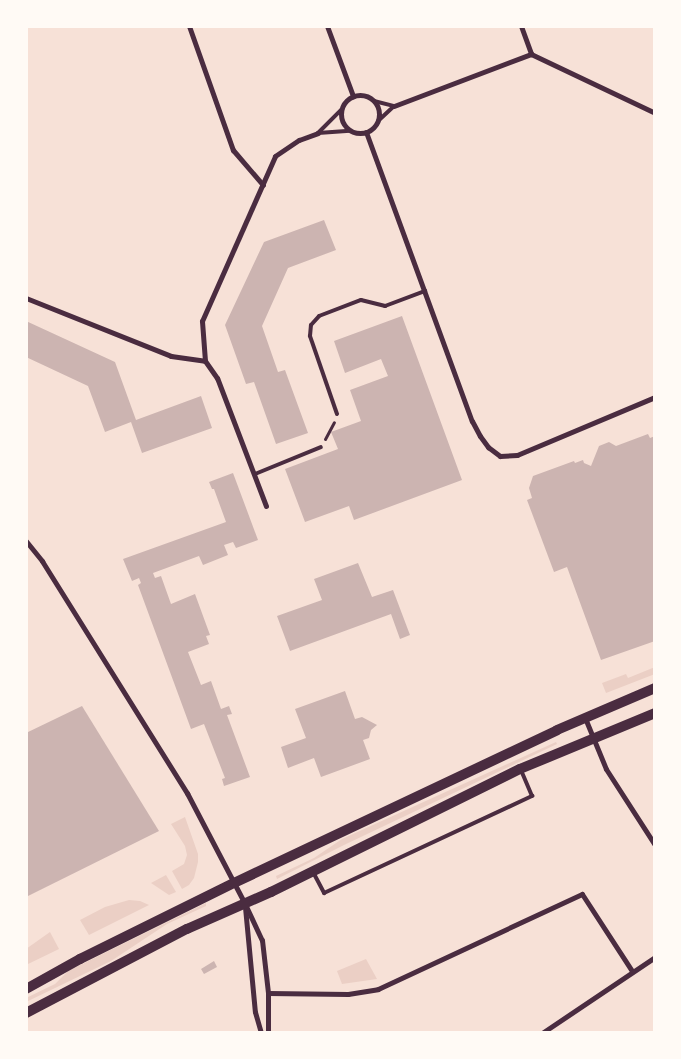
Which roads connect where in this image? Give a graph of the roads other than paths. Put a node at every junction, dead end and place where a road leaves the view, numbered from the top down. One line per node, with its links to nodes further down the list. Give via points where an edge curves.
1 (189, 26): 14 (street, via 232,150)
2 (327, 26): 5 (street)
3 (521, 26): 4 (street)
4 (531, 54): 7 (street); 9 (street)
5 (353, 96): 6 (street, via 364,96); 8 (street)
6 (374, 101): 7 (lane); 10 (street, via 379,111)
7 (394, 106): 10 (lane)
8 (341, 110): 11 (street, via 343,123); 13 (lane)
9 (655, 112)
10 (378, 122): 12 (street)
11 (350, 131): 12 (street); 13 (lane)
12 (366, 132): 15 (street)
13 (318, 133): 14 (street, via 299,140 275,156)
14 (263, 185): 17 (street, via 202,321)
15 (425, 291): 18 (street, via 472,421 488,447 500,456 517,454); 19 (lane, via 384,306 361,300 319,316 311,325 310,336)
16 (26, 298): 17 (street, via 171,356)
17 (205, 361): 21 (street, via 217,378)
18 (655, 397)
19 (337, 414)
20 (321, 447): 21 (lane)
21 (255, 474): 22 (street)
22 (266, 506)
23 (26, 541): 31 (street, via 42,561 187,794)
24 (655, 688): 26 (main road)
25 (655, 712): 27 (main road)
26 (586, 718): 27 (street); 31 (main road)
27 (594, 739): 28 (main road); 29 (street, via 606,770)
28 (520, 769): 30 (main road); 30 (lane, via 532,796 324,893)
29 (655, 844)
30 (313, 872): 32 (main road)
31 (234, 883): 32 (street); 35 (main road)
32 (245, 904): 36 (street, via 262,940); 37 (main road, via 187,928); 38 (street, via 255,1012)
33 (655, 957): 34 (street)
34 (632, 972): 36 (street, via 582,894 378,989 348,994); 40 (street)
35 (26, 989)
36 (268, 993): 39 (street)
37 (26, 1013)
38 (261, 1033)
39 (268, 1033)
40 (542, 1033)

